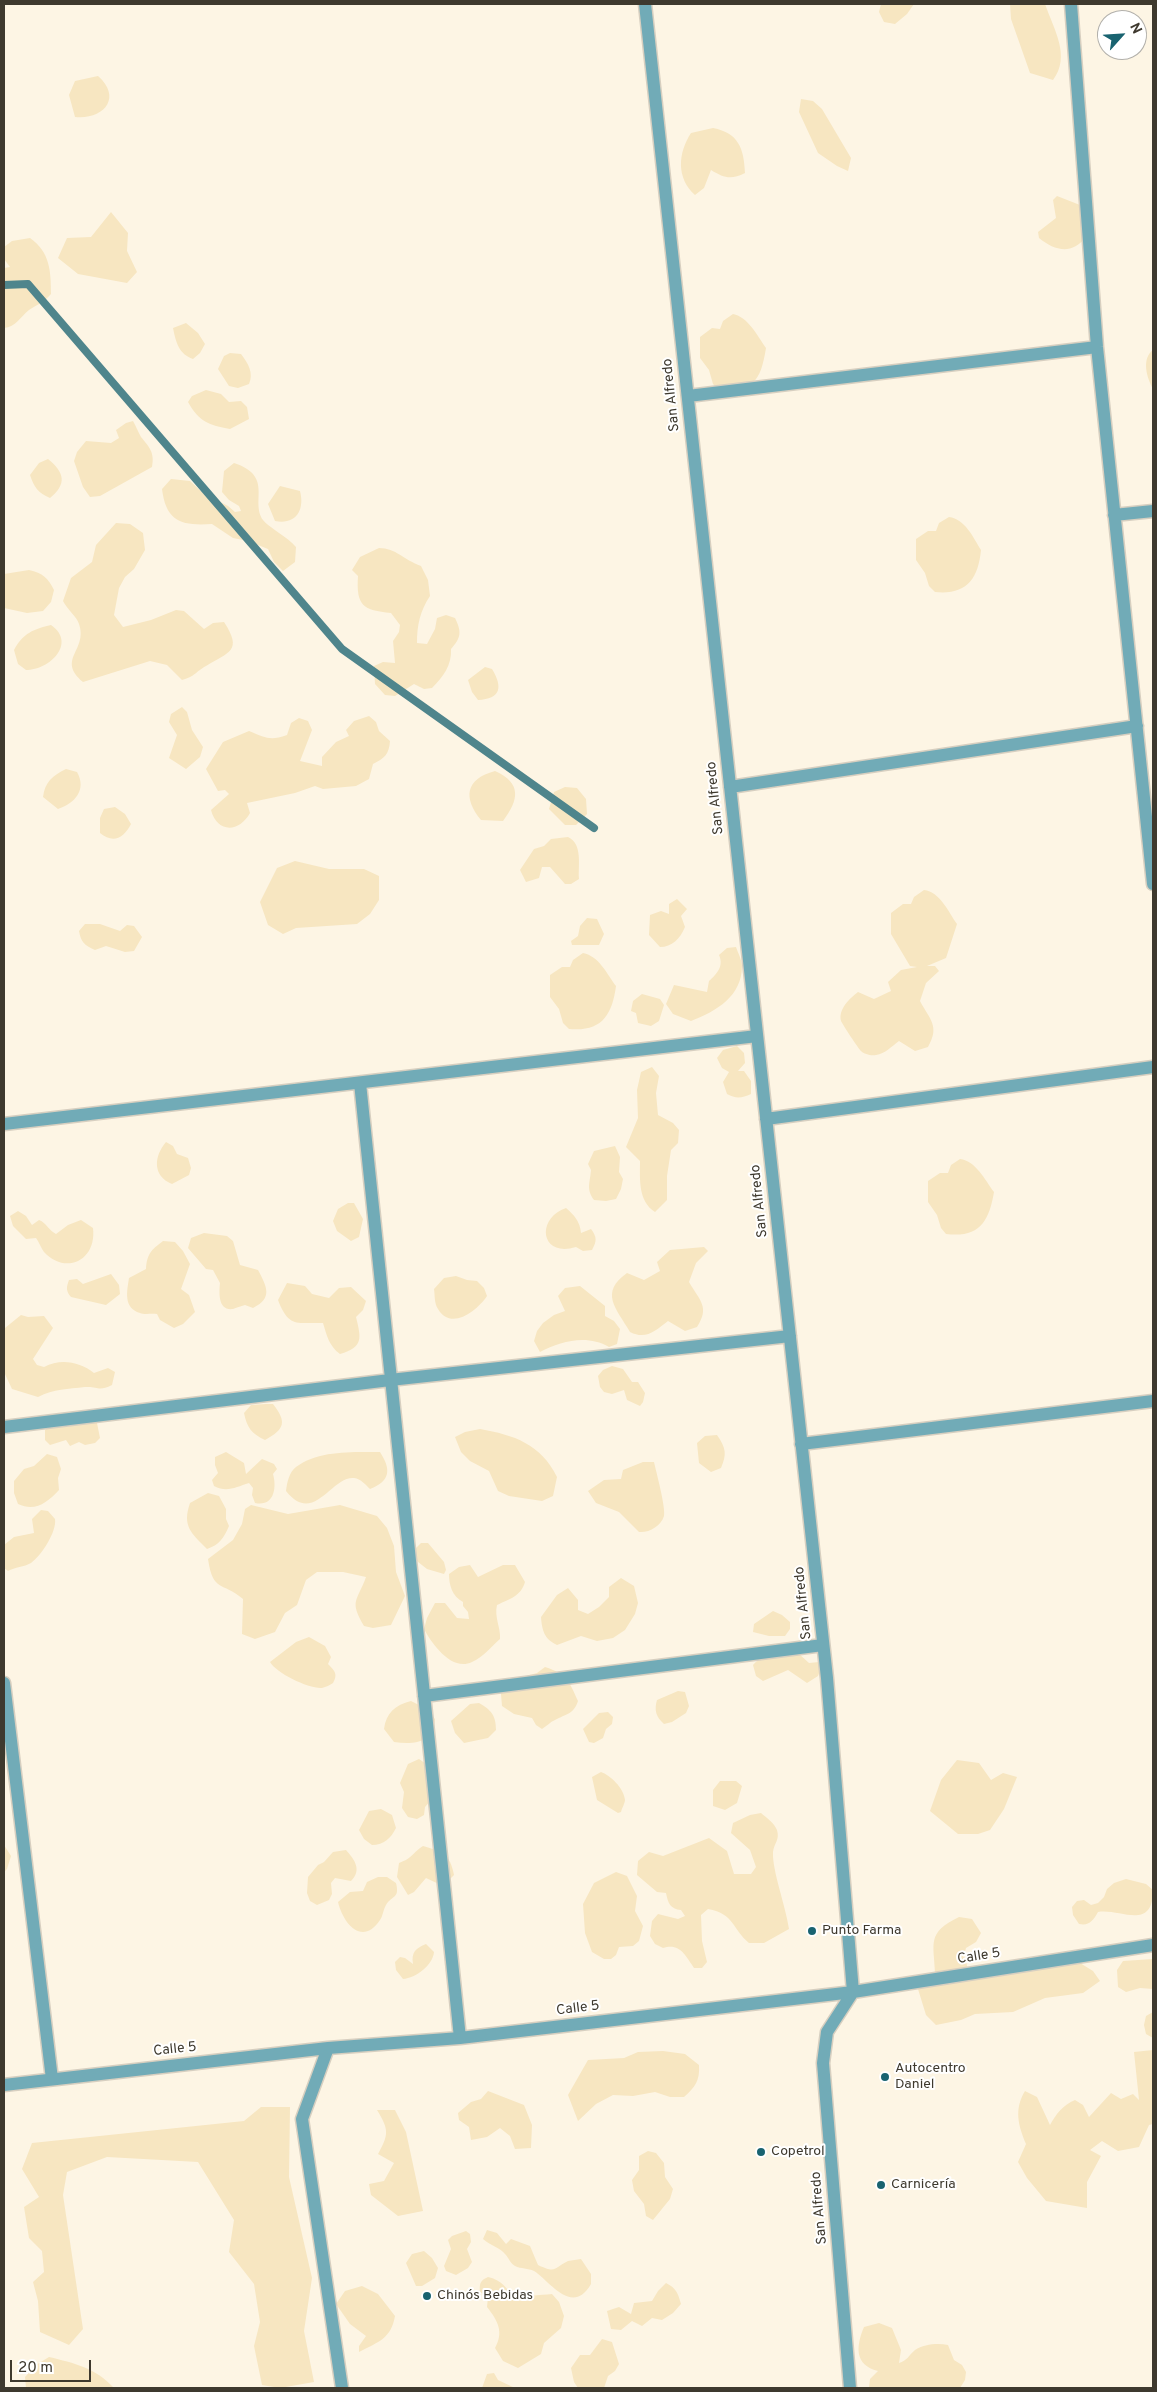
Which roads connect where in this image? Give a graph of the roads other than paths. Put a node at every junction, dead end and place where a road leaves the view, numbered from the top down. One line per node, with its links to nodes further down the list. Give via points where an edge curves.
1 (645, 4): 4 (street, San Alfredo)
2 (1071, 4): 3 (street)
3 (1097, 347): 4 (street); 6 (street)
4 (688, 396): 8 (street, San Alfredo)
5 (1153, 511): 6 (street)
6 (1114, 514): 7 (street)
7 (1137, 726): 8 (street); 9 (street)
8 (730, 787): 10 (street, San Alfredo)
9 (1153, 884)
10 (757, 1036): 12 (street); 13 (street, San Alfredo)
11 (1153, 1067): 13 (street)
12 (360, 1083): 14 (street); 16 (street)
13 (766, 1119): 15 (street, San Alfredo)
14 (4, 1124)
15 (790, 1336): 16 (street); 19 (street, San Alfredo)
16 (390, 1380): 18 (street); 22 (street)
17 (1153, 1401): 19 (street)
18 (4, 1427)
19 (802, 1444): 20 (street, San Alfredo)
20 (823, 1644): 22 (street); 25 (street, San Alfredo)
21 (4, 1683): 23 (street)
22 (424, 1696): 26 (street)
23 (7, 1737): 28 (street)
24 (1153, 1945): 25 (street, Calle 5)
25 (853, 1992): 26 (street, Calle 5); 31 (street, San Alfredo, via 828,2032 823,2064)
26 (460, 2038): 27 (street, Calle 5)
27 (328, 2048): 28 (street, Calle 5); 30 (street, via 302,2119)
28 (52, 2079): 29 (street, Calle 5)
29 (4, 2085)
30 (342, 2388)
31 (850, 2388)

